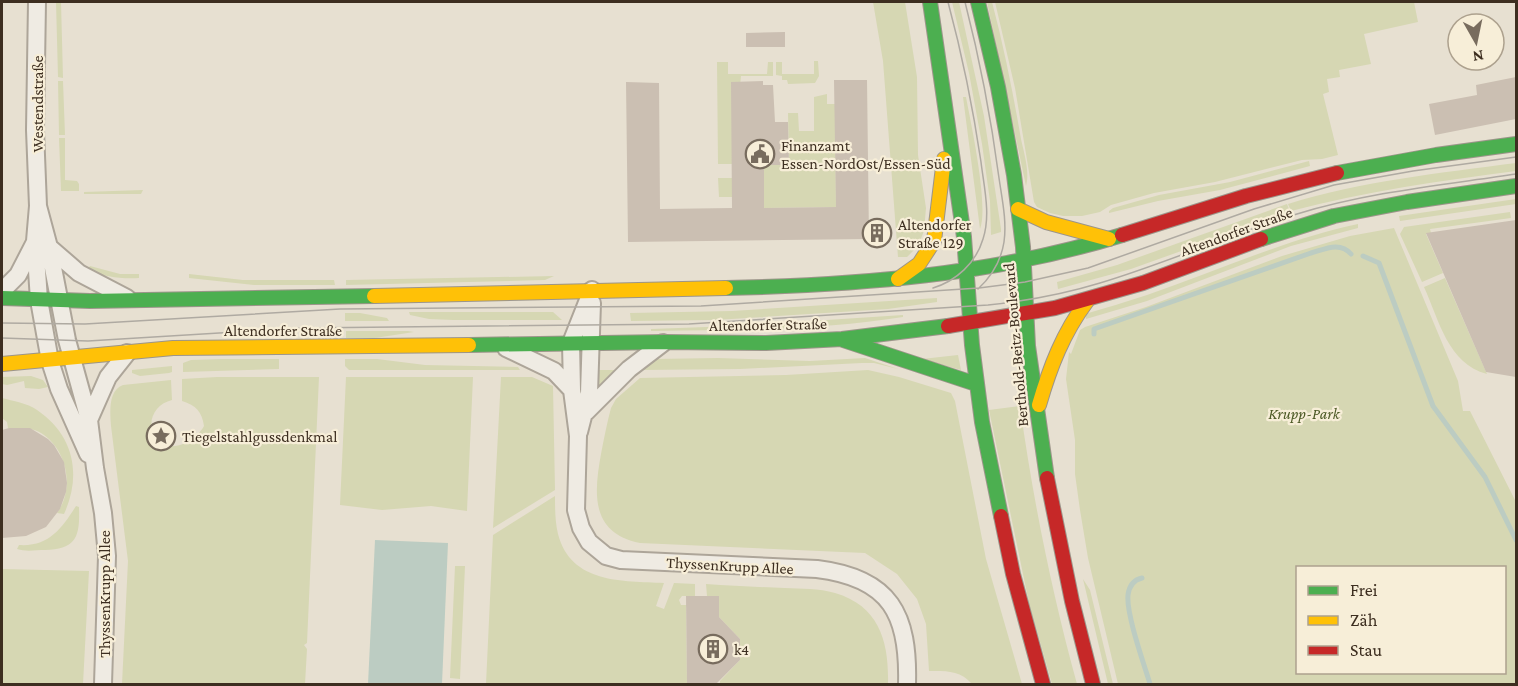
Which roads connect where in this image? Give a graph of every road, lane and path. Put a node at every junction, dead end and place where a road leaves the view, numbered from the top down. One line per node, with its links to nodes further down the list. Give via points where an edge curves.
1 (37, 2): 9 (street, Westendstraße, via 35,130)
2 (930, 2): 4 (main road)
3 (978, 2): 7 (main road, Berthold-Beitz-Boulevard, via 1002,106)
4 (947, 128): 11 (main road); 12 (main road, via 934,241 919,264)
5 (1516, 144): 8 (main road, Altendorfer Straße, via 1348,170 1246,196)
6 (1516, 186): 18 (main road, Altendorfer Straße, via 1334,216)
7 (1018, 209): 8 (main road, via 1046,222); 10 (main road, Berthold-Beitz-Boulevard)
8 (1109, 239): 10 (main road, Altendorfer Straße)
9 (42, 244): 14 (street, Westendstraße); 16 (street, Westendstraße); 17 (street, via 79,273); 19 (street, Westendstraße)
10 (1024, 261): 11 (main road, Altendorfer Straße); 20 (main road, Berthold-Beitz-Boulevard)
11 (966, 271): 12 (main road, Altendorfer Straße); 21 (main road)
12 (898, 279): 13 (main road, Altendorfer Straße, via 808,286)
13 (592, 290): 17 (main road, Altendorfer Straße); 24 (street, ThyssenKrupp Allee); 25 (street, ThyssenKrupp Allee)
14 (2, 291)
15 (2, 298): 16 (main road, Altendorfer Straße)
16 (39, 300): 19 (main road, Altendorfer Straße); 29 (street, Westendstraße)
17 (130, 300): 19 (main road, Altendorfer Straße)
18 (1087, 300): 20 (main road, Altendorfer Straße); 35 (main road, via 1061,340)
19 (59, 301): 28 (street, Westendstraße)
20 (1027, 314): 21 (main road, Altendorfer Straße); 35 (main road, Berthold-Beitz-Boulevard)
21 (970, 323): 22 (main road, Altendorfer Straße); 31 (main road)
22 (842, 339): 23 (main road, Altendorfer Straße); 31 (main road)
23 (664, 342): 25 (main road, Altendorfer Straße); 34 (street, ThyssenKrupp Allee, via 629,369)
24 (571, 343): 25 (main road, Altendorfer Straße); 26 (main road, Altendorfer Straße); 33 (street, ThyssenKrupp Allee)
25 (591, 343): 34 (street, ThyssenKrupp Allee)
26 (500, 345): 27 (main road, Altendorfer Straße, via 213,347); 33 (street, via 554,371)
27 (127, 352): 28 (main road, Altendorfer Straße); 36 (street, via 108,377)
28 (71, 359): 29 (main road, Altendorfer Straße); 36 (street, ThyssenKrupp Allee)
29 (50, 361): 30 (main road, Altendorfer Straße); 32 (street, Westendstraße)
30 (2, 364)
31 (976, 384): 41 (main road, via 1001,522)
32 (59, 389): 38 (street, ThyssenKrupp Allee)
33 (572, 390): 37 (street, ThyssenKrupp Allee)
34 (586, 412): 37 (street, ThyssenKrupp Allee)
35 (1036, 412): 42 (main road, Berthold-Beitz-Boulevard, via 1064,570)
36 (89, 420): 38 (street, ThyssenKrupp Allee)
37 (578, 436): 40 (street, ThyssenKrupp Allee, via 576,510 584,535 599,552 621,560 817,569 858,579 882,595 897,614 907,647)
38 (95, 468): 39 (street, ThyssenKrupp Allee, via 107,556)
39 (104, 684)
40 (907, 684)
41 (1043, 684)
42 (1093, 684)

